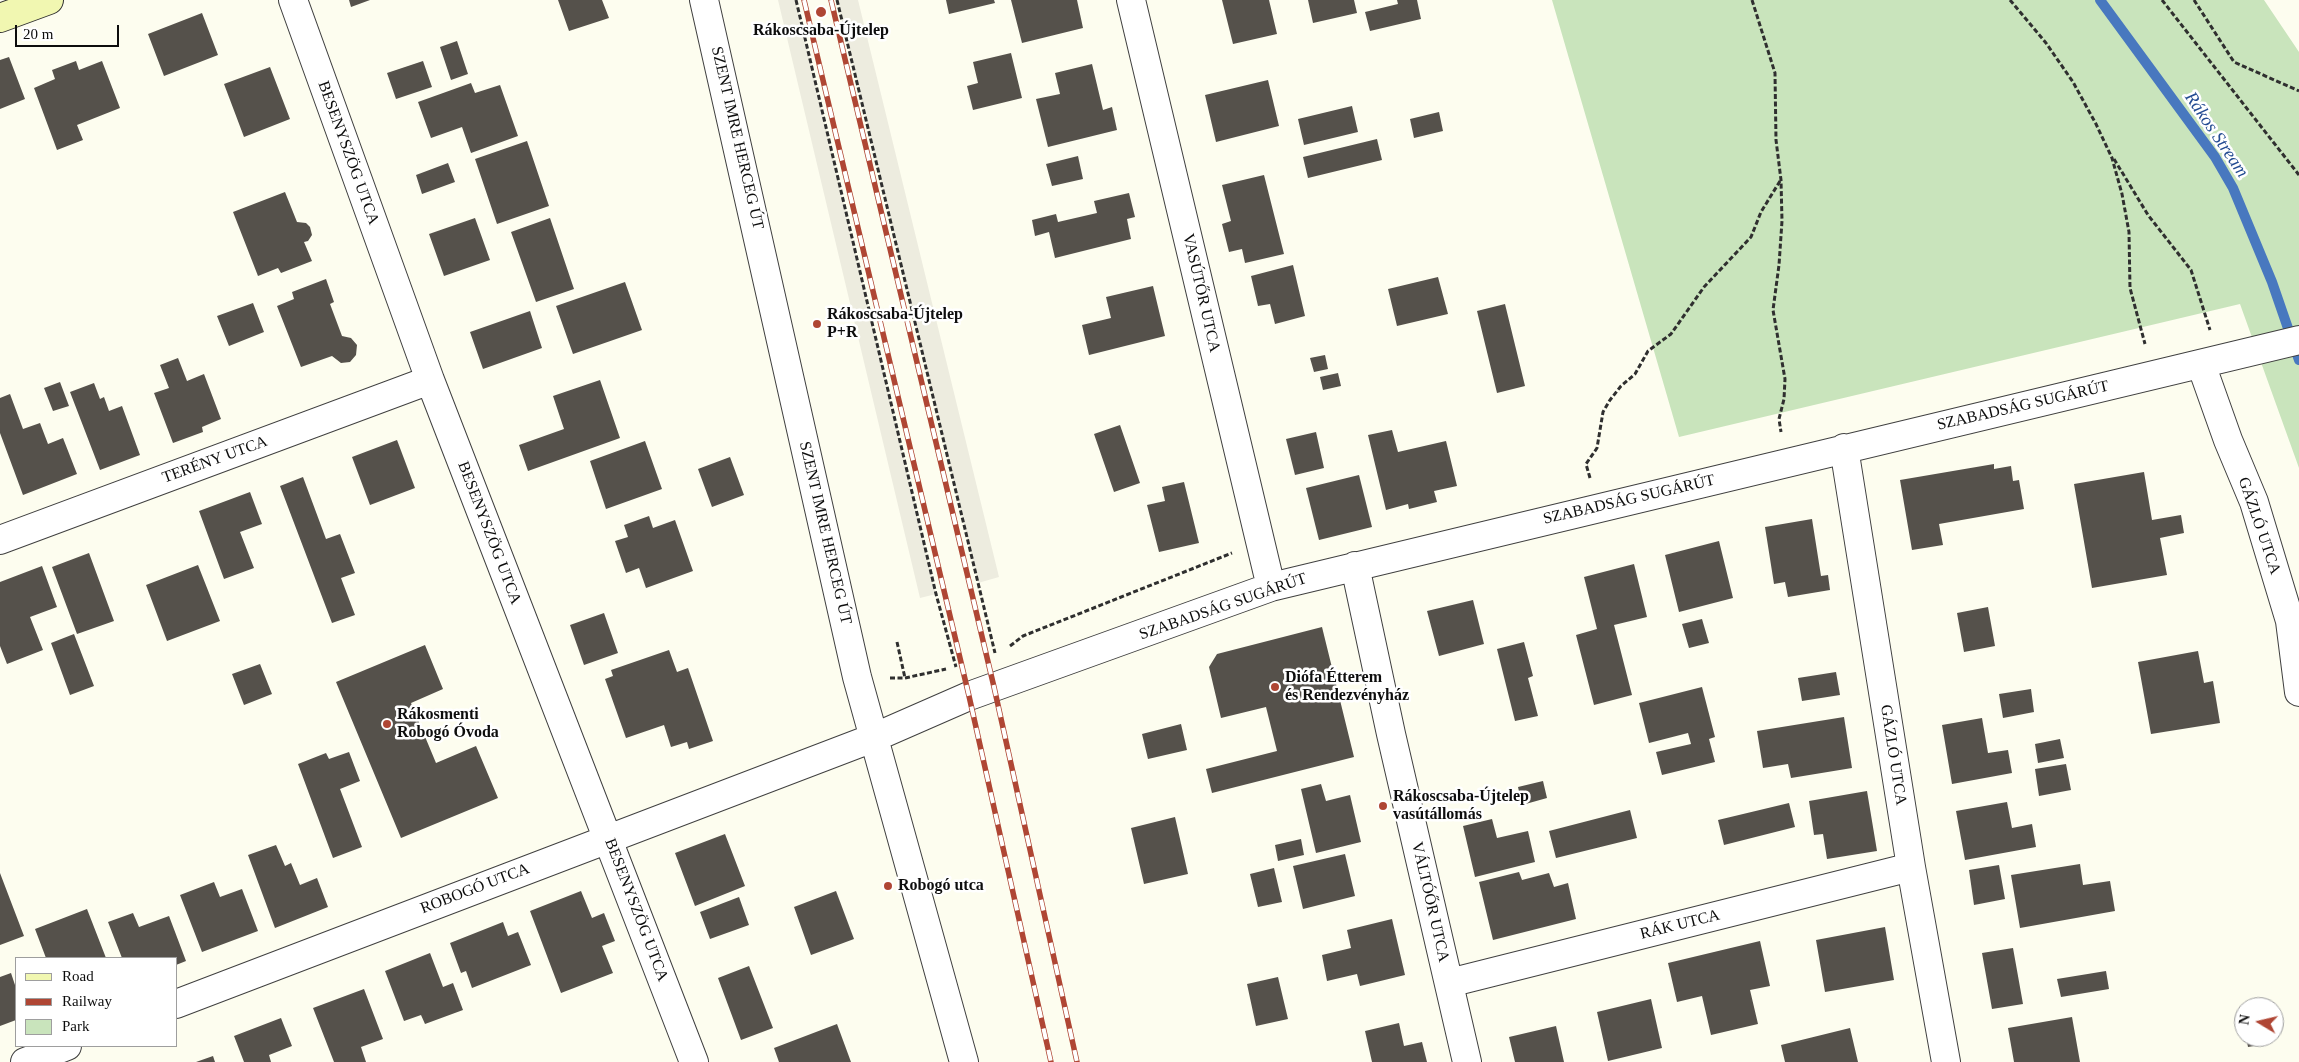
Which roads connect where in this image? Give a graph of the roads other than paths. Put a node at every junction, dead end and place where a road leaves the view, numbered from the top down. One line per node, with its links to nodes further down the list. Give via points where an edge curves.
1 (49, 0): 5 (street)
2 (293, 0): 8 (street, BESENYSZÖG UTCA)
3 (704, 0): 15 (street, SZENT IMRE HERCEG ÚT)
4 (1131, 0): 12 (street, VASÚTŐR UTCA)
5 (0, 18)
6 (2299, 340): 7 (street, SZABADSÁG SUGÁRÚT)
7 (2217, 360): 9 (street, SZABADSÁG SUGÁRÚT); 13 (street, GÁZLÓ UTCA, via 2228,440 2254,502 2290,621)
8 (430, 380): 10 (street, TERÉNY UTCA); 16 (street, BESENYSZÖG UTCA)
9 (1844, 448): 11 (street, SZABADSÁG SUGÁRÚT); 17 (street, GÁZLÓ UTCA)
10 (0, 540)
11 (1356, 566): 12 (street, SZABADSÁG SUGÁRÚT); 18 (street, VÁLTÓŐR UTCA, via 1390,734)
12 (1271, 586): 14 (street, SZABADSÁG SUGÁRÚT)
13 (2299, 692)
14 (969, 696): 15 (street, ROBOGÓ UTCA)
15 (873, 738): 16 (street, ROBOGÓ UTCA); 23 (street, SZENT IMRE HERCEG ÚT)
16 (608, 837): 19 (street, ROBOGÓ UTCA); 22 (street, BESENYSZÖG UTCA)
17 (1911, 866): 18 (street, RÁK UTCA); 25 (street, GÁZLÓ UTCA)
18 (1449, 983): 24 (street, VÁLTÓŐR UTCA)
19 (178, 1003)
20 (64, 1047): 21 (street)
21 (25, 1062)
22 (694, 1062)
23 (964, 1062)
24 (1467, 1062)
25 (1946, 1062)

